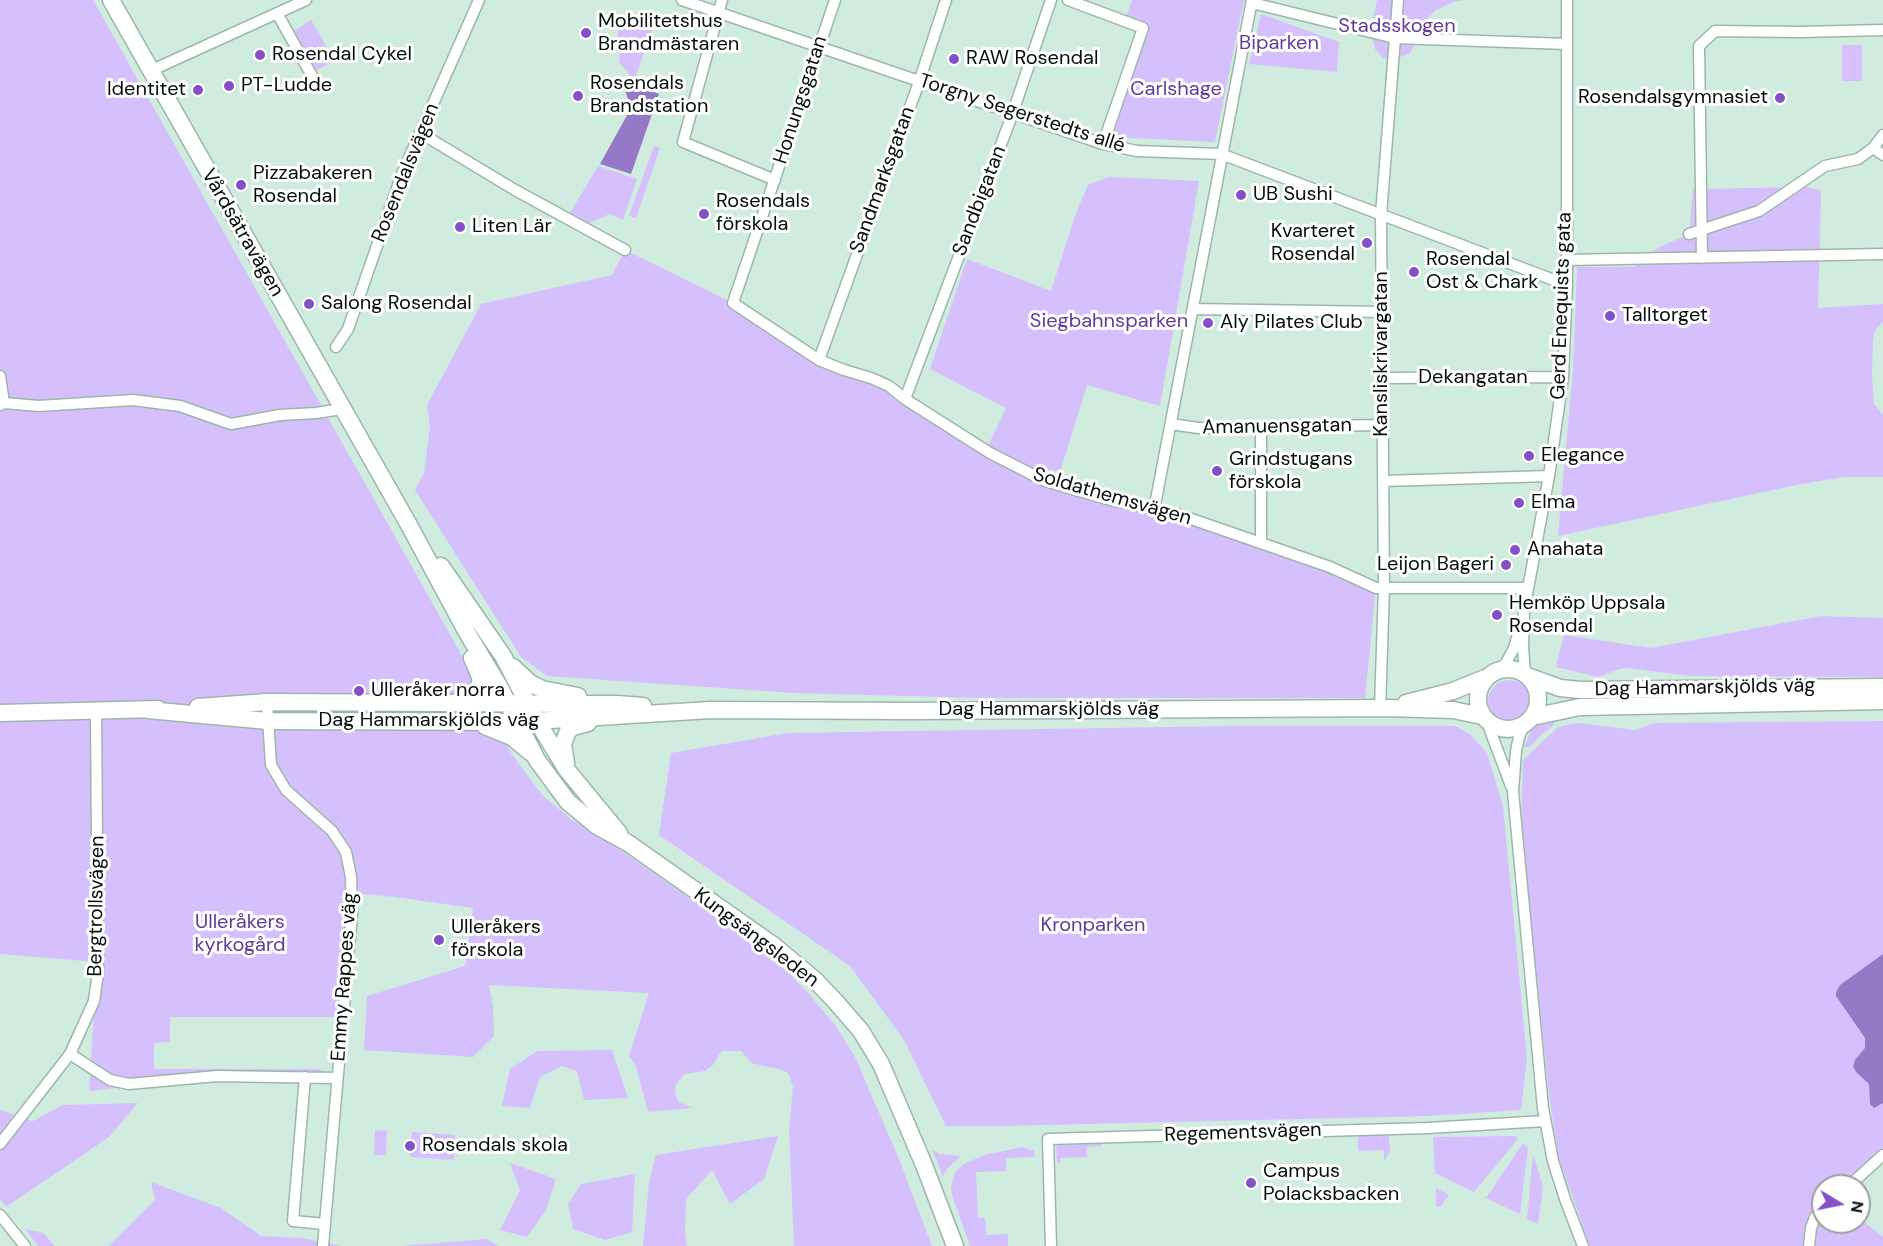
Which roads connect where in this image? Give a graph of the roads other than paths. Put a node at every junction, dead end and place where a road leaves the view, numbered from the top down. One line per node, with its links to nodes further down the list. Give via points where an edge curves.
1 (111, 0): 19 (main road, Vårdsätravägen)
2 (306, 0): 13 (street)
3 (479, 0): 23 (street, Rosendalsvägen)
4 (682, 0): 14 (street, Torgny Segerstedts allé)
5 (722, 0): 14 (street)
6 (835, 0): 18 (street, Honungsgatan)
7 (946, 0): 21 (street, Sandmarksgatan)
8 (1051, 0): 22 (street, Sandbigatan)
9 (1068, 0): 25 (street, via 1143,28)
10 (1398, 0): 16 (street, Kansliskrivargatan)
11 (1567, 0): 17 (street, Gerd Enequists gata)
12 (1252, 1): 16 (street); 27 (street)
13 (277, 13): 19 (street); 20 (street)
14 (718, 13): 18 (street, Torgny Segerstedts allé); 29 (street, via 683,142)
15 (1883, 30): 31 (street, via 1715,31 1706,37 1699,46)
16 (1395, 38): 17 (street); 30 (street, Kansliskrivargatan)
17 (1567, 44): 36 (street, Gerd Enequists gata)
18 (819, 46): 21 (street, Torgny Segerstedts allé); 29 (street, Honungsgatan)
19 (150, 71): 48 (main road, Vårdsätravägen)
20 (312, 76)
21 (919, 80): 22 (street, Torgny Segerstedts allé); 42 (street, Sandmarksgatan)
22 (1013, 112): 25 (street, Torgny Segerstedts allé); 46 (street, Sandbigatan)
23 (422, 134): 33 (street); 41 (street, Rosendalsvägen, via 402,174 348,329)
24 (1883, 135): 26 (street)
25 (1103, 144): 27 (street, Torgny Segerstedts allé, via 1137,151)
26 (1873, 148): 28 (street); 31 (street, via 1858,159 1825,166 1760,211)
27 (1221, 154): 30 (street, Torgny Segerstedts allé); 39 (street)
28 (1883, 155)
29 (775, 180): 38 (street, Honungsgatan)
30 (1382, 215): 37 (street, Torgny Segerstedts allé); 40 (street, Kansliskrivargatan)
31 (1702, 230): 32 (street); 35 (street)
32 (1689, 234)
33 (625, 250)
34 (1883, 254): 35 (street)
35 (1702, 258): 36 (street)
36 (1566, 260): 37 (street, Gerd Enequists gata)
37 (1567, 285): 44 (street, Gerd Enequists gata)
38 (733, 303): 42 (street, Soldathemsvägen)
39 (1192, 309): 40 (street); 49 (street)
40 (1382, 312): 45 (street, Kansliskrivargatan)
41 (336, 347)
42 (819, 360): 46 (street, Soldathemsvägen, via 872,378)
43 (0, 376): 47 (street)
44 (1563, 377): 45 (street, Dekangatan); 53 (street, Gerd Enequists gata)
45 (1382, 378): 50 (street, Kansliskrivargatan)
46 (905, 399): 55 (street, Soldathemsvägen, via 1023,471)
47 (2, 404): 48 (street, via 39,406 133,400 180,406 231,424)
48 (342, 409): 52 (main road, Vårdsätravägen)
49 (1171, 424): 51 (street, Amanuensgatan); 55 (street)
50 (1383, 425): 51 (street, Amanuensgatan); 54 (street, Kansliskrivargatan)
51 (1261, 428): 56 (street)
52 (374, 466): 60 (main road, Vårdsätravägen); 61 (main road, Vårdsätravägen)
53 (1548, 476): 54 (street); 58 (street, Gerd Enequists gata)
54 (1383, 481): 57 (street, Kansliskrivargatan)
55 (1154, 510): 56 (street, Soldathemsvägen)
56 (1261, 542): 57 (street, Soldathemsvägen)
57 (1384, 588): 58 (street, Soldathemsvägen, via 1445,593); 70 (street, Kansliskrivargatan)
58 (1527, 588): 59 (street, Gerd Enequists gata)
59 (1524, 610): 62 (street, Gerd Enequists gata, via 1514,648 1506,663); 63 (street, Gerd Enequists gata, via 1522,648)
60 (466, 631): 67 (main road, via 480,686 468,697); 68 (main road, Vårdsätravägen)
61 (503, 656): 69 (main road, Vårdsätravägen); 73 (main road, via 530,683 542,689 589,697)
62 (1492, 674): 63 (main road, via 1516,669); 70 (main road, Dag Hammarskjölds väg, via 1453,691); 75 (main road, via 1479,687 1477,699)
63 (1528, 675): 64 (main road, Dag Hammarskjölds väg, via 1560,688 1580,690); 78 (main road, via 1538,698)
64 (1883, 687)
65 (1883, 701): 78 (main road, Dag Hammarskjölds väg, via 1580,707)
66 (267, 702): 67 (main road, Dag Hammarskjölds väg); 72 (main road, Dag Hammarskjölds väg); 76 (street, Emmy Rappes väg)
67 (450, 704): 68 (main road, Dag Hammarskjölds väg)
68 (508, 704): 69 (main road, Dag Hammarskjölds väg); 80 (main road, Kungsängsleden)
69 (528, 705): 73 (main road, Dag Hammarskjölds väg); 77 (main road, Kungsängsleden)
70 (1384, 708): 73 (main road, Dag Hammarskjölds väg); 75 (main road, Dag Hammarskjölds väg, via 1453,710)
71 (96, 710): 72 (main road, Dag Hammarskjölds väg); 74 (main road, Dag Hammarskjölds väg); 85 (street, Bergtrollsvägen, via 98,972 94,1001)
72 (148, 710): 76 (main road, Dag Hammarskjölds väg)
73 (616, 710): 77 (main road, Dag Hammarskjölds väg); 82 (main road, via 568,731 563,744)
74 (0, 713)
75 (1485, 719): 78 (main road, via 1507,729); 83 (street)
76 (268, 721): 79 (main road, Dag Hammarskjölds väg); 87 (street, Emmy Rappes väg, via 269,755 280,781 332,831 349,860 352,914)
77 (537, 721): 80 (main road, Dag Hammarskjölds väg); 82 (main road, Kungsängsleden)
78 (1528, 721): 83 (street, via 1519,737)
79 (473, 722): 80 (main road, Dag Hammarskjölds väg); 81 (main road, via 512,737)
80 (518, 722): 81 (main road, Kungsängsleden)
81 (537, 760): 84 (main road, Kungsängsleden, via 568,802 597,826)
82 (567, 770): 84 (main road, Kungsängsleden)
83 (1513, 792): 88 (street)
84 (628, 843): 97 (main road, Kungsängsleden, via 795,962 861,1031 890,1084)
85 (70, 1054): 86 (street, via 110,1080 129,1084 218,1076); 89 (street, Bergtrollsvägen)
86 (305, 1077): 87 (street); 93 (street, via 293,1221)
87 (337, 1078): 93 (street, Emmy Rappes väg)
88 (1545, 1121): 98 (street, Regementsvägen, via 1047,1139); 99 (street, via 1564,1199)
89 (0, 1144)
90 (1883, 1155): 91 (street)
91 (1862, 1174)
92 (0, 1215): 95 (street)
93 (325, 1224): 96 (street, Emmy Rappes väg)
94 (1811, 1227): 100 (street)
95 (25, 1246)
96 (323, 1246)
97 (955, 1246)
98 (1051, 1246)
99 (1583, 1246)
100 (1809, 1246)

